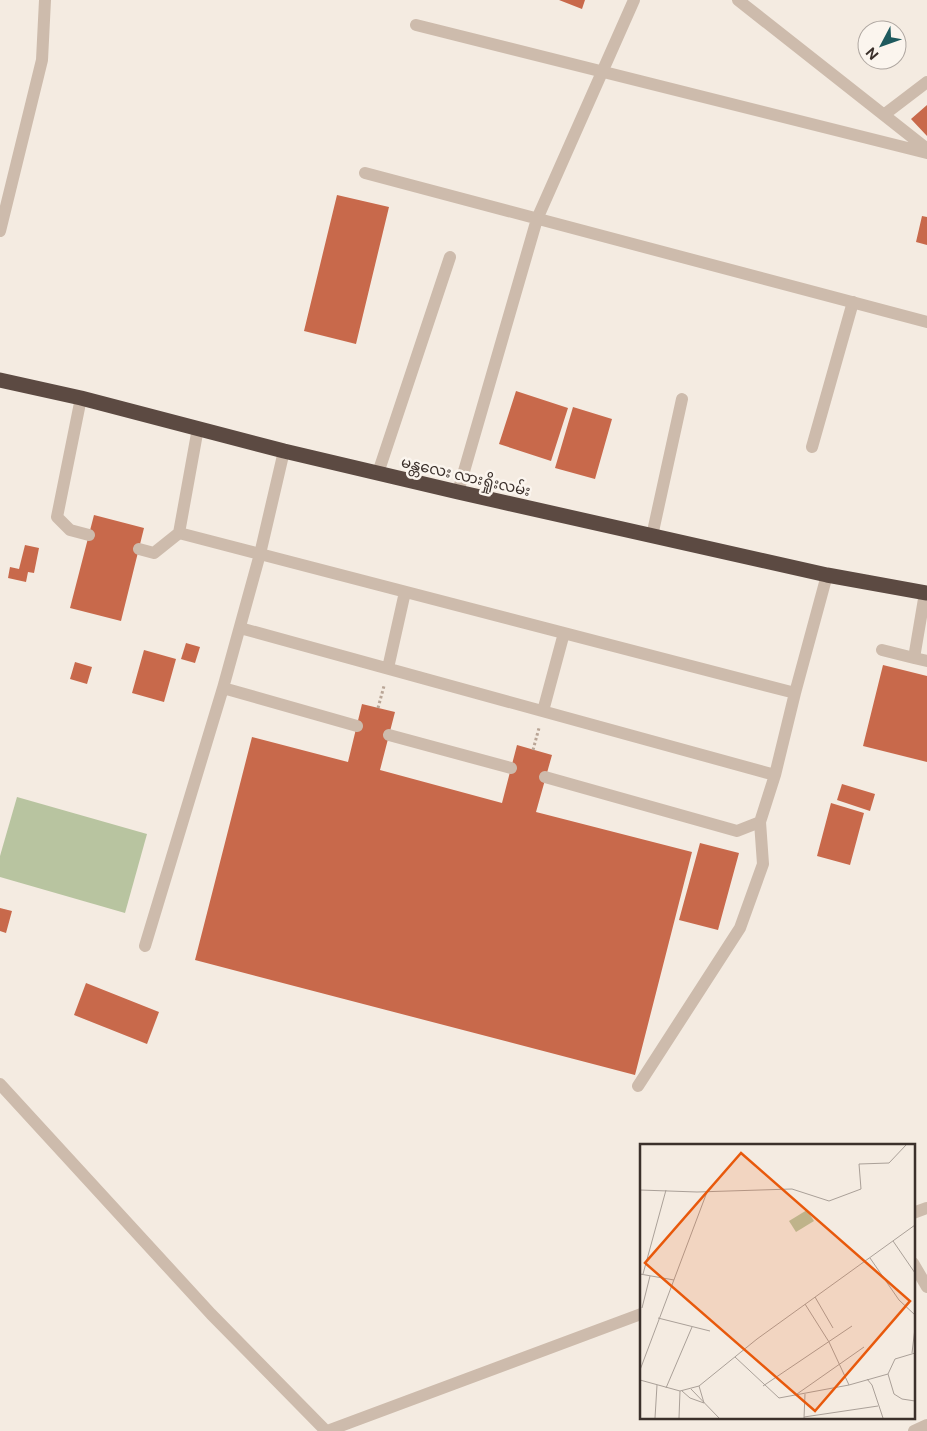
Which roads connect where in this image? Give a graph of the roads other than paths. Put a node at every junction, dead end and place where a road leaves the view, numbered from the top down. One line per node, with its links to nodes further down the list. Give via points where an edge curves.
1 (45, 0): 12 (street, via 42,60)
2 (634, 0): 5 (street)
3 (738, 0): 7 (street)
4 (416, 25): 5 (street)
5 (602, 72): 9 (street); 11 (street)
6 (927, 82): 7 (street)
7 (885, 114): 8 (street)
8 (927, 149)
9 (927, 153)
10 (365, 173): 11 (street)
11 (537, 219): 14 (street); 23 (street)
12 (0, 231)
13 (450, 257): 22 (street)
14 (853, 302): 15 (street); 20 (street)
15 (927, 322)
16 (0, 380): 17 (highway, မန္တလေး လားရှိုးလမ်း)
17 (81, 398): 19 (highway, မန္တလေး လားရှိုးလမ်း); 25 (street, via 57,517 70,530)
18 (682, 399): 26 (street)
19 (198, 428): 21 (highway, မန္တလေး လားရှိုးလမ်း); 24 (street)
20 (812, 447)
21 (284, 451): 22 (highway, မန္တလေး လားရှိုးလမ်း); 28 (street)
22 (378, 473): 23 (highway, မန္တလေး လားရှိုးလမ်း)
23 (458, 492): 26 (highway, မန္တလေး လားရှိုးလမ်း)
24 (179, 533): 27 (street, via 154,553); 28 (street)
25 (89, 535)
26 (652, 536): 29 (highway, မန္တလေး လားရှိုးလမ်း)
27 (139, 550)
28 (260, 554): 30 (street); 32 (street)
29 (827, 575): 31 (highway, မန္တလေး လားရှိုးလမ်း); 39 (street)
30 (405, 592): 33 (street); 37 (street)
31 (926, 593): 35 (street)
32 (240, 628): 37 (street); 38 (street)
33 (564, 633): 39 (street); 40 (street)
34 (882, 650): 35 (street)
35 (914, 658): 36 (street)
36 (927, 661)
37 (388, 668): 40 (street)
38 (223, 688): 41 (street); 47 (street)
39 (795, 693): 44 (street)
40 (543, 711): 44 (street)
41 (357, 726)
42 (389, 735): 43 (street)
43 (511, 768)
44 (775, 774): 46 (street)
45 (545, 777): 46 (street, via 737,831)
46 (760, 822): 49 (street, via 763,864 740,928)
47 (145, 946)
48 (0, 1084): 56 (street, via 211,1314)
49 (638, 1086)
50 (927, 1208): 51 (street)
51 (914, 1213)
52 (914, 1265): 53 (street)
53 (927, 1287)
54 (640, 1314): 56 (street)
55 (927, 1425): 57 (street)
56 (326, 1431)
57 (914, 1431)

